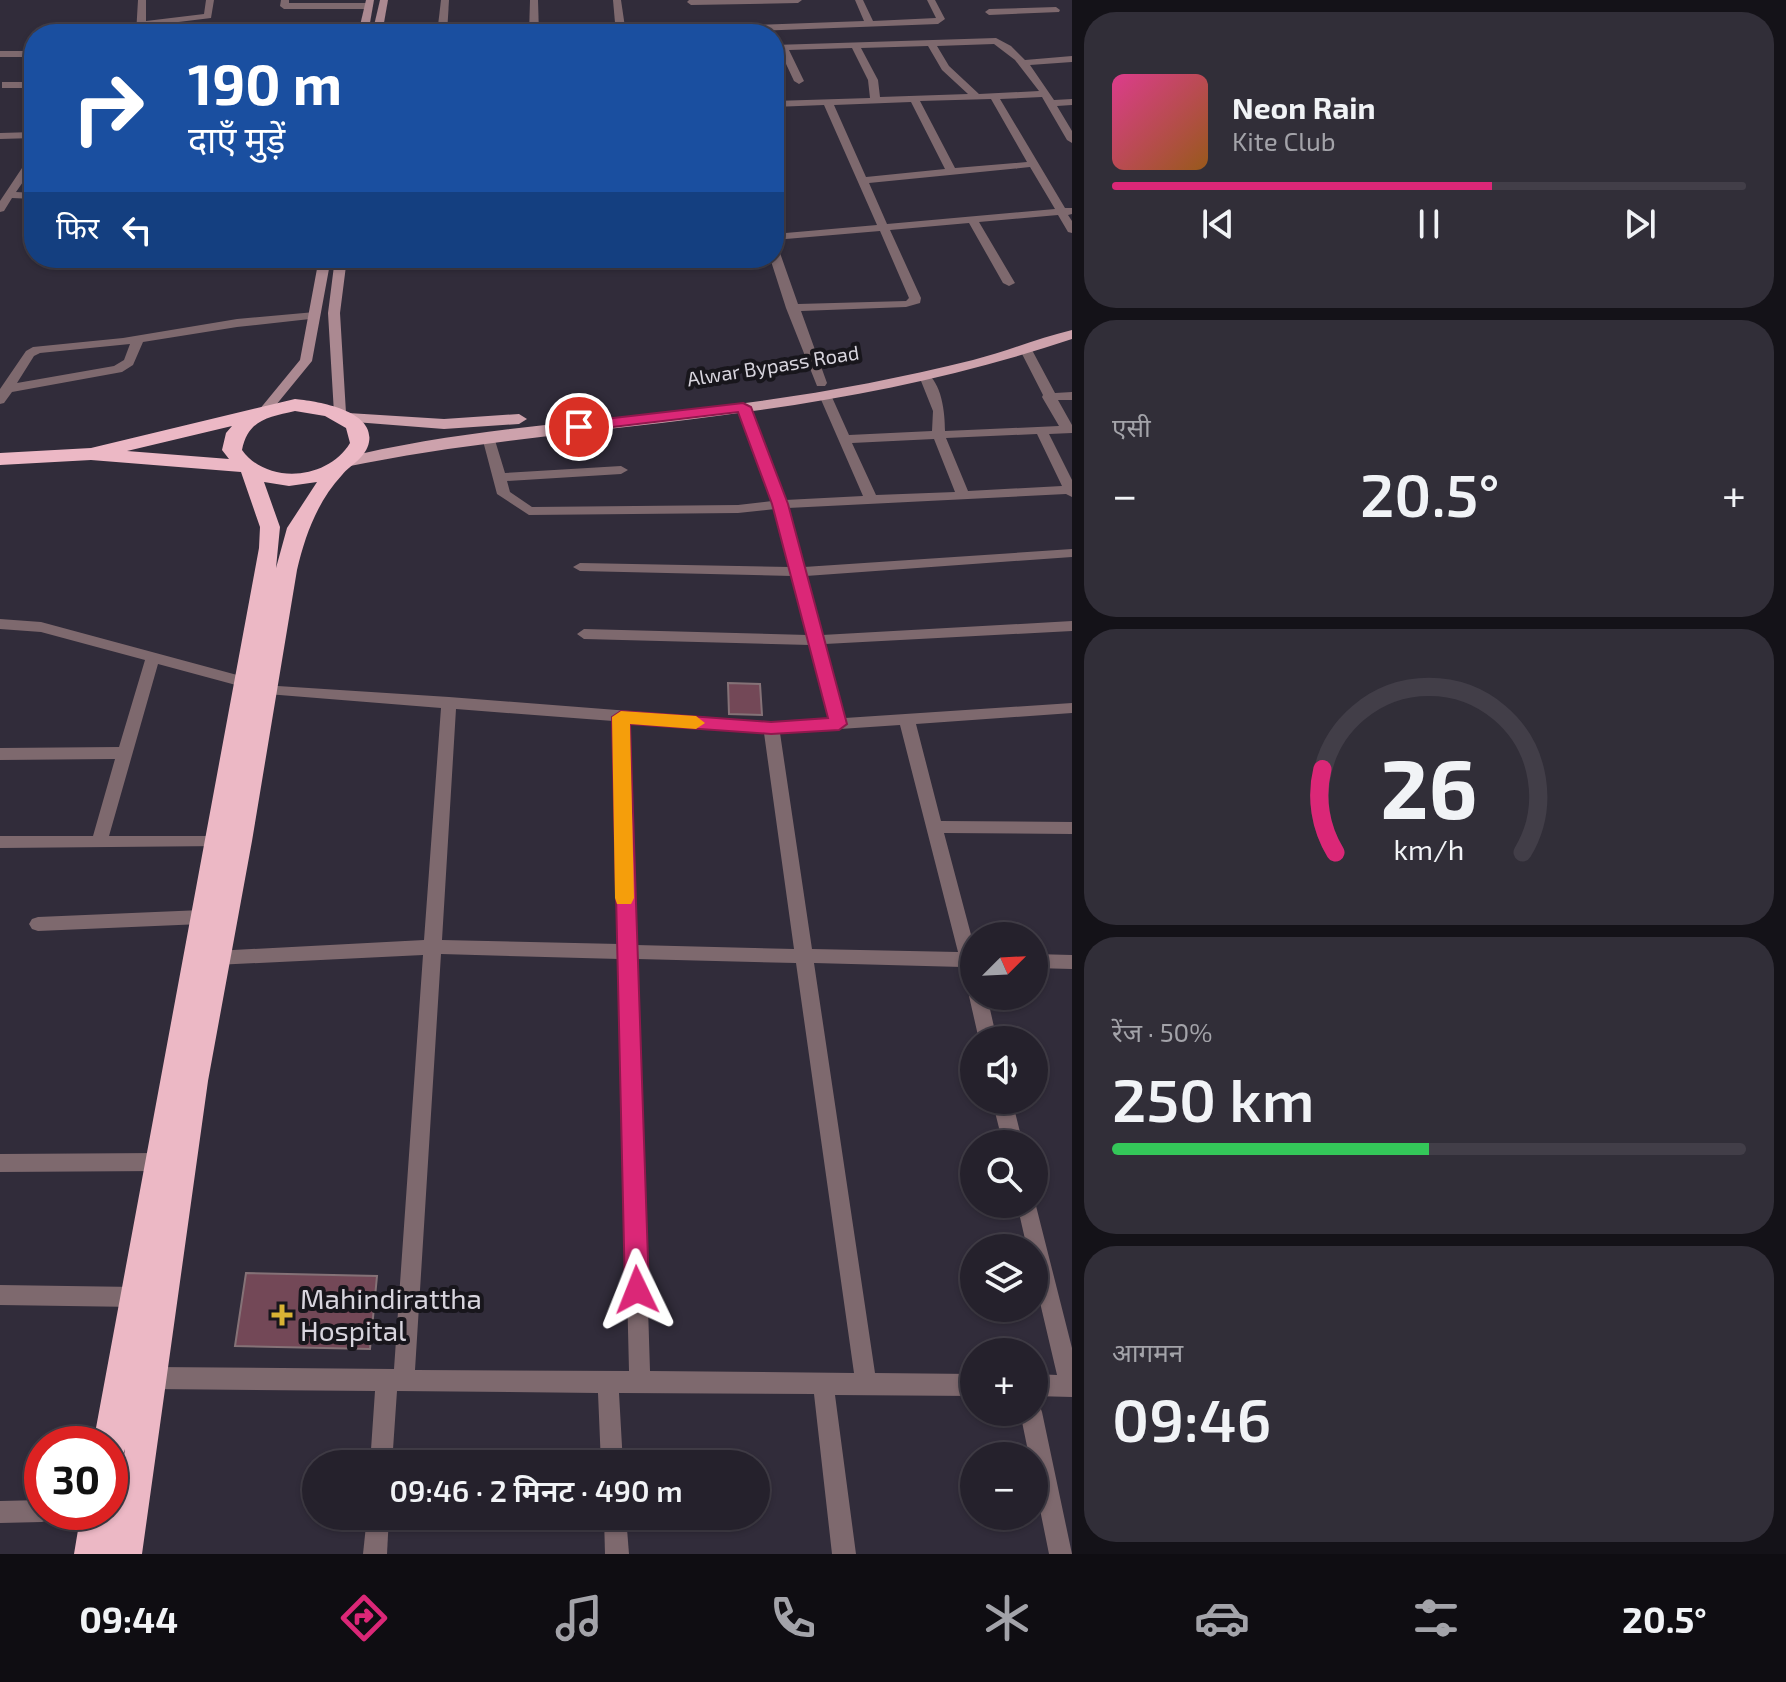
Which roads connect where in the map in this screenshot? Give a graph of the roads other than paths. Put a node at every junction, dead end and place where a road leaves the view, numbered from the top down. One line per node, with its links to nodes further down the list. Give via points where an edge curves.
1 (142, 0): 18 (street)
2 (210, 0): 19 (street, via 208,16)
3 (285, 0): 13 (street, via 284,6)
4 (384, 0): 21 (street)
5 (445, 0): 22 (street)
6 (534, 0): 23 (street)
7 (617, 0): 24 (street)
8 (797, 0): 12 (street); 27 (street)
9 (859, 0): 26 (street)
10 (931, 0): 16 (street)
11 (1049, 0): 14 (street)
12 (690, 1): 25 (street)
13 (370, 3): 20 (street)
14 (1056, 10): 15 (street); 17 (street)
15 (989, 12)
16 (938, 21): 26 (street); 29 (street)
17 (1066, 21)
18 (141, 24)
19 (167, 24)
20 (365, 24)
21 (379, 24)
22 (443, 24)
23 (534, 24)
24 (620, 24)
25 (697, 24)
26 (870, 24): 27 (street)
27 (809, 26): 28 (street)
28 (784, 27)
29 (963, 41): 30 (street); 37 (street, via 996,41)
30 (930, 42): 31 (street); 41 (street, via 945,68)
31 (855, 45): 32 (street); 45 (street, via 873,80)
32 (784, 47)
33 (0, 54): 34 (street)
34 (24, 54)
35 (784, 56): 38 (street)
36 (1072, 59): 37 (street)
37 (1021, 63): 43 (street)
38 (799, 81)
39 (2, 85): 40 (street)
40 (24, 85)
41 (976, 96): 42 (street); 44 (street)
42 (994, 96): 43 (street); 52 (street)
43 (1046, 98): 47 (street); 51 (street)
44 (914, 99): 45 (street); 53 (street)
45 (875, 100): 46 (street)
46 (828, 102): 48 (street); 55 (street)
47 (1072, 102)
48 (784, 104)
49 (24, 135): 50 (street)
50 (0, 136)
51 (1072, 140)
52 (1034, 164): 53 (street); 59 (street)
53 (952, 172): 55 (street)
54 (24, 173): 56 (street)
55 (864, 180): 61 (street)
56 (9, 195): 57 (street); 58 (street)
57 (24, 196)
58 (0, 209)
59 (1067, 211): 60 (street); 62 (street)
60 (972, 219): 61 (street); 67 (street)
61 (884, 227): 63 (street); 68 (street, via 914,303)
62 (1072, 230)
63 (784, 236)
64 (323, 268): 69 (street)
65 (340, 268): 81 (street, via 334,313)
66 (779, 268): 68 (street)
67 (1009, 283)
68 (792, 308): 75 (street)
69 (315, 316): 72 (street); 80 (street, via 306,361)
70 (1072, 321): 75 (main road, Alwar Bypass Road)
71 (1072, 334): 73 (main road)
72 (138, 340): 76 (street, via 129,362 118,369); 76 (street, via 37,350)
73 (1026, 350): 74 (main road); 78 (street)
74 (925, 376): 75 (main road); 84 (street, via 939,411)
75 (823, 389): 79 (main road); 81 (main road, Alwar Bypass Road, via 474,424); 86 (street)
76 (3, 395)
77 (1072, 396): 78 (street)
78 (1048, 397): 82 (street)
79 (743, 407): 85 (main road); 96 (street)
80 (257, 415): 81 (highway, via 303,405); 87 (highway); 90 (highway, via 236,433 232,450)
81 (344, 416): 89 (highway, via 359,436 356,450)
82 (1070, 429): 83 (street)
83 (1041, 430): 84 (street); 93 (street)
84 (938, 434): 86 (street); 94 (street)
85 (488, 437): 89 (main road, via 422,445); 92 (street)
86 (845, 439): 95 (street)
87 (91, 454): 88 (highway); 90 (highway)
88 (0, 459)
89 (340, 465): 90 (highway, via 298,479); 105 (highway, via 297,528)
90 (246, 468): 105 (highway, via 270,527)
91 (621, 470): 92 (street)
92 (499, 477): 96 (street, via 504,494 529,511)
93 (1071, 492): 94 (street)
94 (963, 495): 95 (street)
95 (871, 500): 96 (street)
96 (780, 504): 99 (street)
97 (1072, 553): 99 (street)
98 (580, 567): 99 (street)
99 (798, 572): 103 (street)
100 (1, 626): 104 (street, via 41,627)
101 (1072, 626): 103 (street)
102 (584, 634): 103 (street)
103 (816, 640): 110 (street)
104 (153, 657): 105 (street); 112 (street)
105 (257, 686): 106 (street); 118 (highway); 125 (highway)
106 (449, 702): 108 (street); 122 (street)
107 (1072, 708): 109 (street)
108 (621, 717): 111 (street); 123 (street)
109 (907, 720): 110 (street); 114 (street)
110 (839, 724): 111 (street)
111 (771, 728): 124 (street)
112 (125, 753): 113 (street); 117 (street)
113 (0, 754)
114 (935, 827): 115 (street); 120 (street)
115 (1072, 828)
116 (0, 842): 117 (street)
117 (99, 842): 118 (street)
118 (217, 842): 119 (highway)
119 (202, 917): 121 (street); 129 (highway)
120 (961, 922)
121 (38, 924)
122 (432, 947): 123 (street); 125 (street); 135 (street)
123 (625, 952): 124 (street); 137 (street)
124 (804, 956): 126 (street); 139 (street)
125 (215, 958): 134 (highway)
126 (960, 960)
127 (1048, 961): 128 (street)
128 (1072, 962)
129 (158, 1162): 130 (street); 133 (highway)
130 (0, 1163)
131 (1030, 1218): 142 (street)
132 (0, 1295): 133 (street)
133 (136, 1297): 143 (highway)
134 (153, 1378): 135 (street); 153 (highway)
135 (396, 1380): 136 (street); 145 (street)
136 (608, 1382): 137 (street); 146 (street)
137 (640, 1382): 138 (street)
138 (823, 1383): 139 (street); 156 (street)
139 (866, 1384): 140 (street)
140 (960, 1385)
141 (1048, 1385): 142 (street)
142 (1071, 1386)
143 (113, 1426)
144 (1034, 1426): 157 (street)
145 (384, 1450)
146 (611, 1450)
147 (24, 1511): 148 (street)
148 (0, 1512)
149 (95, 1530): 152 (highway)
150 (377, 1530): 154 (street)
151 (616, 1530): 155 (street)
152 (91, 1554)
153 (125, 1554)
154 (375, 1554)
155 (617, 1554)
156 (844, 1554)
157 (1061, 1554)

